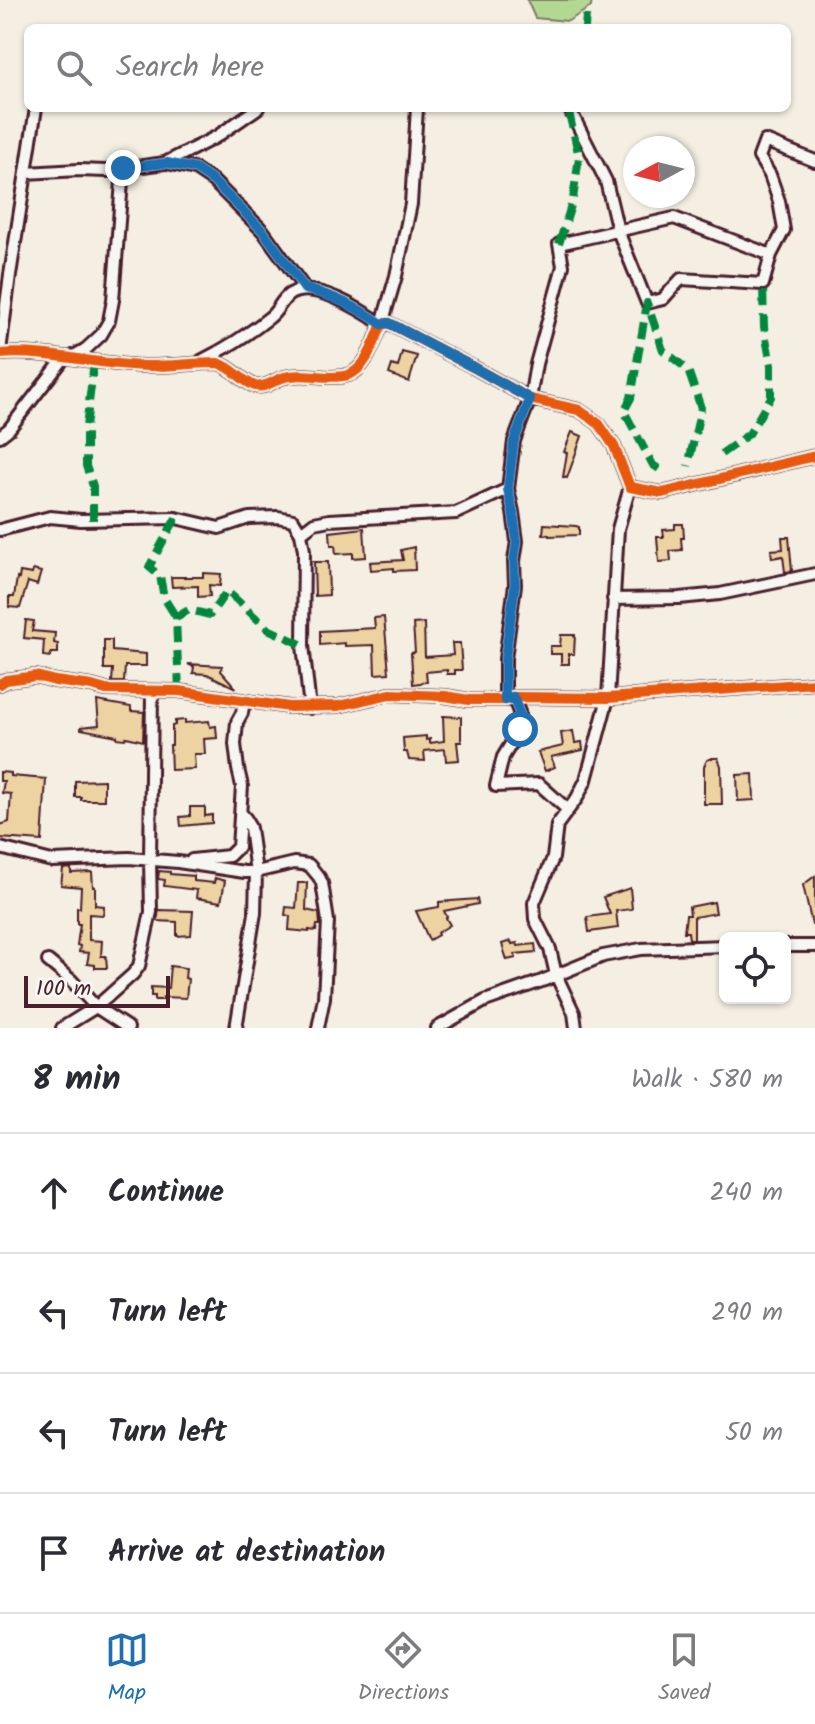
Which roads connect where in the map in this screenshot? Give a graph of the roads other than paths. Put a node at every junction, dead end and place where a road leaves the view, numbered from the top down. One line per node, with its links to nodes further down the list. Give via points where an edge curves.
1 (35, 112): 8 (street)
2 (252, 112): 6 (street)
3 (417, 112): 12 (street, via 411,204)
4 (571, 112): 9 (street, via 606,181)
5 (815, 161): 10 (street, via 765,141 759,157 775,188 784,230)
6 (167, 163): 7 (street); 11 (street, via 195,169 213,181 263,231)
7 (123, 168): 8 (street); 14 (street, via 109,321 86,349)
8 (26, 173): 13 (street)
9 (618, 231): 10 (street, via 674,218); 10 (street, via 647,303 663,299 681,279 763,284); 16 (street, via 559,244 563,266)
10 (771, 255)
11 (305, 289): 12 (street, via 348,304); 15 (street, via 293,292 273,315)
12 (382, 324): 15 (street, via 360,368 349,375 283,377 263,387 229,366); 16 (street, via 389,323)
13 (0, 353): 14 (street)
14 (68, 358): 15 (street, via 150,366); 17 (street)
15 (198, 363)
16 (530, 399): 19 (street, via 579,410 599,424); 20 (street, via 514,441)
17 (0, 436)
18 (815, 456): 19 (street, via 662,493)
19 (630, 487): 24 (street, via 618,529)
20 (508, 489): 22 (street, via 456,513 329,520); 28 (street, via 517,541 505,659)
21 (0, 530): 22 (street, via 50,517 176,518 219,528 249,518 278,517 293,520)
22 (301, 533): 31 (street)
23 (815, 574): 24 (street, via 720,594)
24 (613, 599): 29 (street)
25 (815, 683): 29 (street)
26 (0, 684): 27 (street, via 36,676 106,690)
27 (152, 692): 30 (street); 35 (street)
28 (509, 698): 29 (street); 31 (street, via 390,694); 32 (street, via 519,712 520,729 503,757 496,786 539,784)
29 (608, 698): 32 (street, via 586,780)
30 (244, 701): 31 (street); 33 (street, via 235,744)
31 (310, 708)
32 (568, 810): 42 (street, via 557,825 553,858 534,903)
33 (241, 813): 36 (street, via 238,847 229,856); 37 (street, via 250,828)
34 (0, 848): 35 (street, via 52,861)
35 (150, 860): 36 (street); 43 (street, via 151,912 139,966)
36 (178, 862): 37 (street)
37 (256, 872): 46 (street, via 255,913); 47 (street, via 294,863 309,865 319,877 328,921)
38 (719, 946): 42 (street, via 627,951)
39 (791, 946): 40 (street)
40 (815, 946)
41 (48, 961): 43 (street)
42 (556, 975): 48 (street, via 485,1001); 49 (street)
43 (96, 1007): 44 (street); 45 (street)
44 (62, 1028)
45 (128, 1028)
46 (236, 1028)
47 (318, 1028)
48 (437, 1028)
49 (576, 1028)

